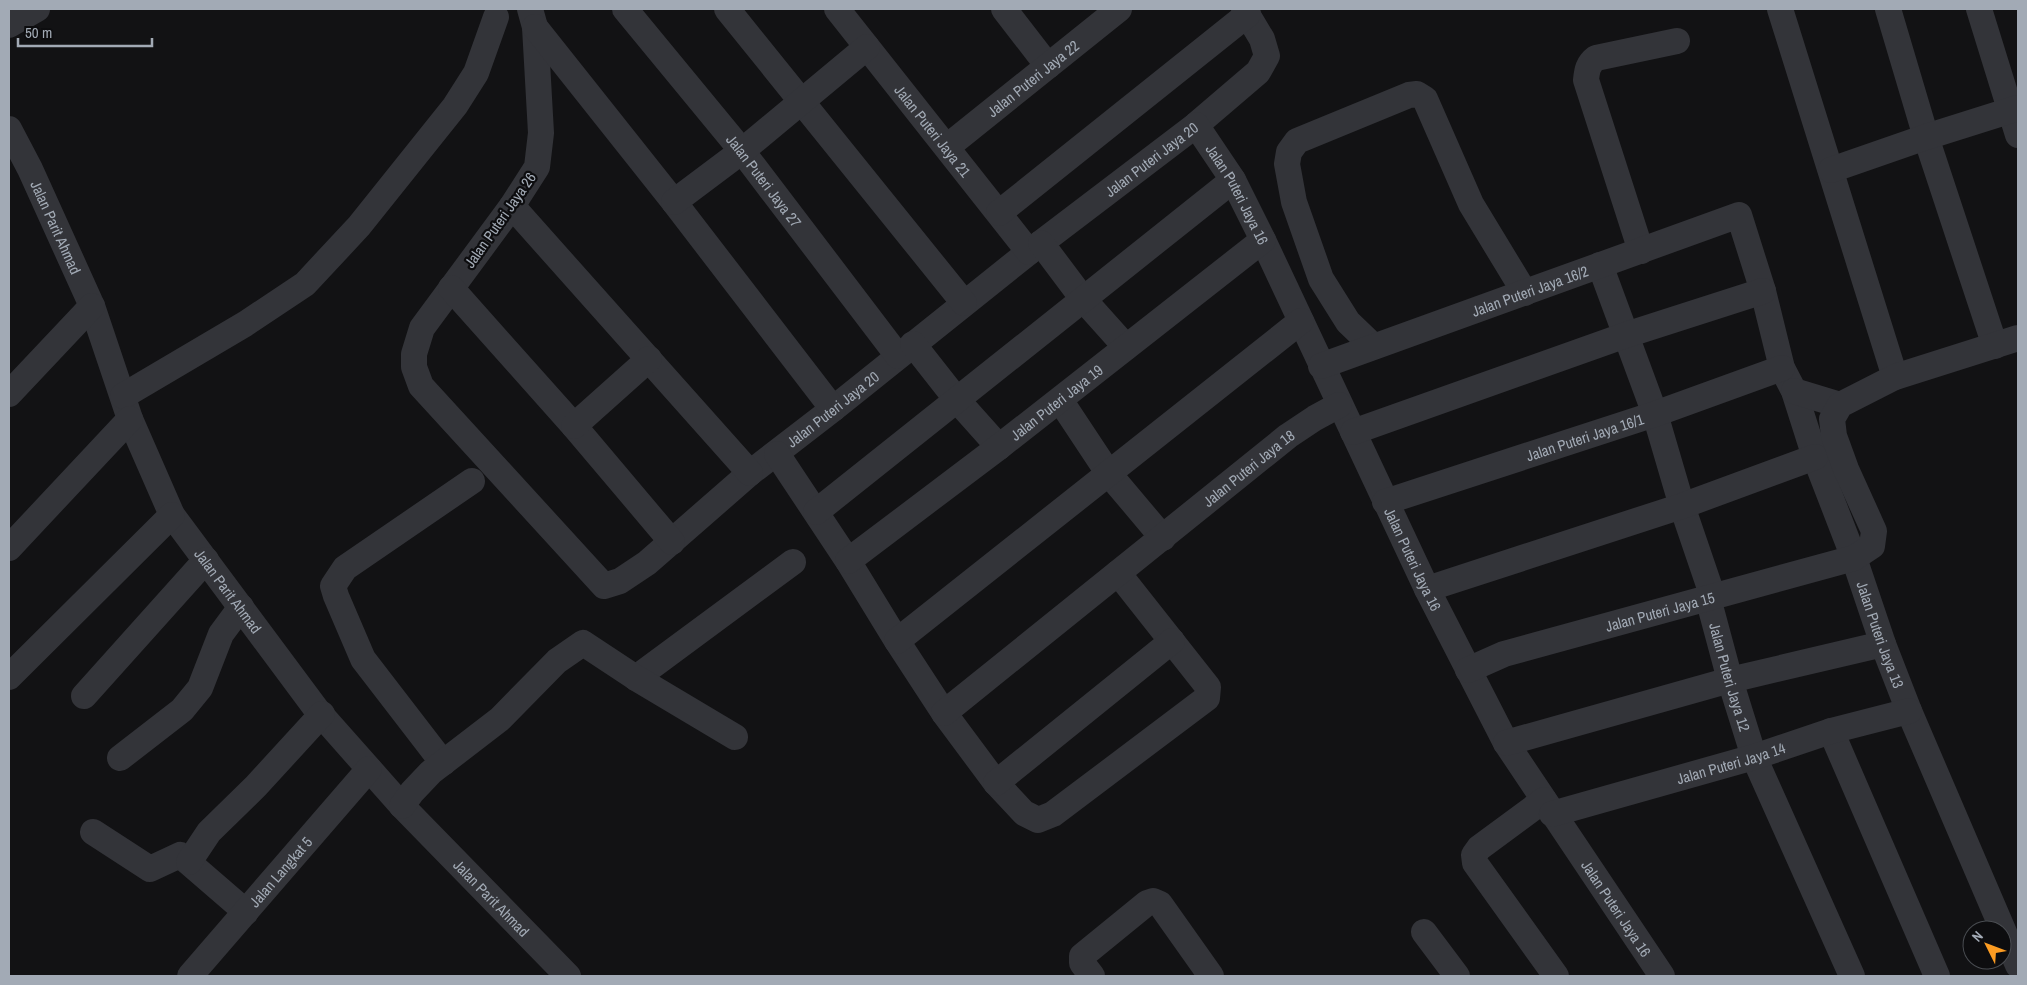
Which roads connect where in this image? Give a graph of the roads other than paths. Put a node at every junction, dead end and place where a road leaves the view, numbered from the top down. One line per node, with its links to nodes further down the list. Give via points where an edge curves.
1 (37, 9): 13 (street)
2 (625, 9): 24 (street, Jalan Puteri Jaya 27)
3 (727, 9): 17 (street)
4 (837, 9): 15 (street, Jalan Puteri Jaya 21)
5 (1004, 9): 16 (street)
6 (1119, 9): 16 (street, Jalan Puteri Jaya 22)
7 (1780, 9): 25 (street)
8 (1888, 9): 22 (street)
9 (1979, 9): 18 (street)
10 (1246, 12): 19 (street, Jalan Puteri Jaya 20, via 1262,39 1267,56 1258,72); 29 (street)
11 (496, 17): 58 (street, via 476,73 455,106 359,226 304,284 245,324 147,382)
12 (532, 18): 27 (street); 28 (street, Jalan Puteri Jaya 26, via 541,133 537,167)
13 (9, 25)
14 (1677, 41): 33 (street, via 1596,58 1587,70 1586,80)
15 (867, 47): 17 (street); 23 (street, Jalan Puteri Jaya 21)
16 (1048, 66): 23 (street, Jalan Puteri Jaya 22)
17 (802, 102): 24 (street); 39 (street)
18 (2014, 109): 21 (street); 22 (street)
19 (1196, 125): 26 (street, Jalan Puteri Jaya 16); 32 (street, Jalan Puteri Jaya 20)
20 (9, 128): 40 (street, Jalan Parit Ahmad)
21 (2018, 134)
22 (1926, 136): 25 (street); 43 (street)
23 (947, 147): 29 (street, Jalan Puteri Jaya 21)
24 (742, 151): 27 (street); 46 (street, Jalan Puteri Jaya 27)
25 (1831, 170): 50 (street)
26 (1233, 180): 31 (street, Jalan Puteri Jaya 16); 38 (street)
27 (674, 202): 59 (street)
28 (512, 206): 35 (street, Jalan Puteri Jaya 26); 47 (street)
29 (999, 213): 32 (street, Jalan Puteri Jaya 21)
30 (1739, 215): 33 (street, Jalan Puteri Jaya 16/2); 37 (street, Jalan Puteri Jaya 13)
31 (1263, 240): 41 (street, Jalan Puteri Jaya 16); 45 (street, Jalan Puteri Jaya 19)
32 (1035, 247): 38 (street, Jalan Puteri Jaya 21); 39 (street, Jalan Puteri Jaya 20)
33 (1641, 251): 34 (street, Jalan Puteri Jaya 16/2)
34 (1600, 265): 36 (street, Jalan Puteri Jaya 16/2); 42 (street, Jalan Puteri Jaya 12)
35 (450, 288): 51 (street, Jalan Puteri Jaya 26, via 422,328 414,354 414,367); 61 (street)
36 (1525, 292): 44 (street, Jalan Puteri Jaya 16/2); 44 (street, via 1471,204 1425,98 1417,94 1408,95 1297,141 1289,152 1287,164 1294,202 1321,279 1348,322)
37 (1763, 292): 42 (street); 49 (street, Jalan Puteri Jaya 13)
38 (1083, 299): 45 (street, Jalan Puteri Jaya 21); 54 (street)
39 (964, 304): 46 (street, Jalan Puteri Jaya 20)
40 (92, 306): 53 (street); 58 (street, Jalan Parit Ahmad)
41 (1301, 321): 48 (street, Jalan Puteri Jaya 16); 67 (street)
42 (1626, 335): 60 (street, Jalan Puteri Jaya 12); 62 (street)
43 (2007, 342): 50 (street)
44 (1373, 346): 48 (street, Jalan Puteri Jaya 16/2)
45 (1126, 348): 55 (street, Jalan Puteri Jaya 19)
46 (906, 350): 54 (street, Jalan Puteri Jaya 27); 59 (street, Jalan Puteri Jaya 20)
47 (649, 359): 61 (street); 66 (street)
48 (1321, 366): 56 (street, Jalan Puteri Jaya 16)
49 (1782, 368): 52 (street, Jalan Puteri Jaya 13); 60 (street, Jalan Puteri Jaya 16/1)
50 (1895, 377): 57 (street)
51 (421, 386): 74 (street, Jalan Puteri Jaya 20, via 604,586 620,581 647,564)
52 (1794, 391): 57 (street); 65 (street, Jalan Puteri Jaya 13)
53 (9, 394)
54 (957, 400): 63 (street, Jalan Puteri Jaya 27); 71 (street)
55 (1060, 400): 63 (street, Jalan Puteri Jaya 19); 67 (street)
56 (1339, 405): 62 (street, Jalan Puteri Jaya 16); 73 (street, Jalan Puteri Jaya 18, via 1288,436)
57 (1840, 405): 76 (street, via 1832,419 1834,436 1874,531 1872,546)
58 (127, 407): 72 (street, Jalan Parit Ahmad); 75 (street)
59 (833, 409): 64 (street, Jalan Puteri Jaya 20)
60 (1655, 414): 69 (street, Jalan Puteri Jaya 16/1); 70 (street, Jalan Puteri Jaya 12)
61 (574, 426): 74 (street)
62 (1353, 432): 69 (street, Jalan Puteri Jaya 16)
63 (999, 447): 78 (street, Jalan Puteri Jaya 19)
64 (777, 454): 66 (street, Jalan Puteri Jaya 20); 71 (street)
65 (1815, 457): 70 (street); 76 (street, Jalan Puteri Jaya 13)
66 (750, 473): 74 (street, Jalan Puteri Jaya 20)
67 (1109, 474): 73 (street); 85 (street)
68 (472, 481): 100 (street, via 345,568 334,586 363,659)
69 (1385, 502): 81 (street, Jalan Puteri Jaya 16)
70 (1682, 506): 81 (street); 82 (street, Jalan Puteri Jaya 12)
71 (816, 512): 78 (street)
72 (172, 515): 77 (street, Jalan Parit Ahmad); 88 (street)
73 (1163, 538): 80 (street, Jalan Puteri Jaya 18)
74 (672, 542)
75 (9, 548)
76 (1854, 558): 82 (street, Jalan Puteri Jaya 15); 86 (street, Jalan Puteri Jaya 13)
77 (206, 560): 83 (street, Jalan Parit Ahmad); 91 (street)
78 (848, 560): 85 (street)
79 (793, 562): 89 (street)
80 (1118, 573): 84 (street); 93 (street, Jalan Puteri Jaya 18)
81 (1426, 589): 87 (street, Jalan Puteri Jaya 16)
82 (1711, 597): 87 (street, Jalan Puteri Jaya 15, via 1504,654); 90 (street, Jalan Puteri Jaya 12)
83 (240, 607): 94 (street, Jalan Parit Ahmad); 99 (street, via 222,634 200,688 182,710)
84 (1172, 640): 102 (street); 102 (street, via 1208,687 1207,698 1054,814 1038,820 1024,813)
85 (897, 641): 93 (street)
86 (1884, 644): 90 (street); 92 (street, Jalan Puteri Jaya 13)
87 (1468, 670): 97 (street, Jalan Puteri Jaya 16)
88 (9, 677)
89 (636, 678): 96 (street); 100 (street, via 583,642 557,661 500,719)
90 (1730, 680): 97 (street); 98 (street, Jalan Puteri Jaya 12)
91 (84, 696)
92 (1909, 711): 95 (street, Jalan Puteri Jaya 14); 109 (street, Jalan Puteri Jaya 13)
93 (944, 713): 102 (street)
94 (322, 714): 101 (street, Jalan Parit Ahmad); 106 (street, via 209,832)
95 (1832, 731): 98 (street, Jalan Puteri Jaya 14); 119 (street)
96 (735, 737)
97 (1506, 743): 104 (street, Jalan Puteri Jaya 16)
98 (1754, 757): 104 (street, Jalan Puteri Jaya 14); 118 (street, Jalan Puteri Jaya 12)
99 (120, 758)
100 (437, 767): 103 (street)
101 (369, 769): 103 (street, Jalan Parit Ahmad); 107 (street, Jalan Langkat 5)
102 (996, 783)
103 (407, 799): 112 (street, Jalan Parit Ahmad)
104 (1548, 807): 116 (street, via 1479,848 1474,855 1475,863); 117 (street, Jalan Puteri Jaya 16)
105 (92, 832): 106 (street, via 150,869 180,854)
106 (189, 862): 107 (street)
107 (246, 912): 111 (street, Jalan Langkat 5)
108 (1424, 932): 115 (street)
109 (2018, 965)
110 (2018, 970): 120 (street)
111 (190, 976)
112 (568, 976)
113 (1092, 976): 114 (street, via 1082,963 1082,956 1153,901 1160,904)
114 (1211, 976)
115 (1457, 976)
116 (1556, 976)
117 (1662, 976)
118 (1852, 976)
119 (1937, 976)
120 (2000, 976)

